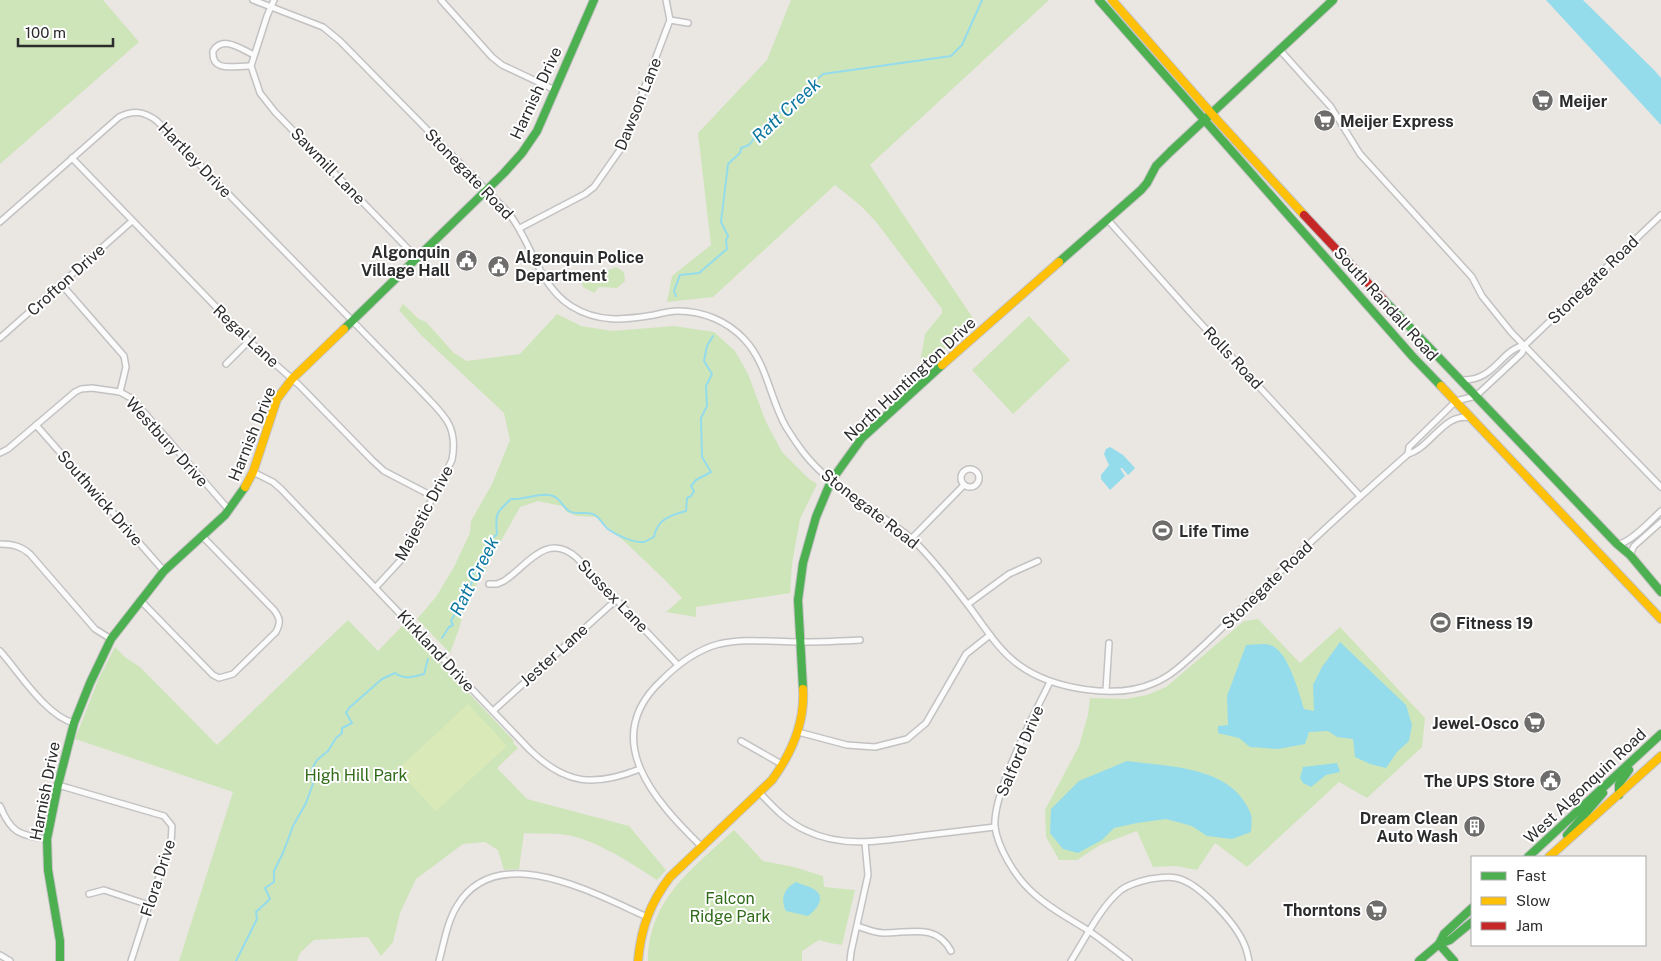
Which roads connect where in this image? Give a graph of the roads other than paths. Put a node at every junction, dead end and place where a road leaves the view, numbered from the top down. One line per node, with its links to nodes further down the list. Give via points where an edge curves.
1 (253, 0): 9 (street, Stonegate Road)
2 (274, 0): 9 (street)
3 (441, 0): 15 (street, via 492,57)
4 (594, 0): 15 (street, Harnish Drive)
5 (666, 0): 10 (street)
6 (1099, 0): 17 (street, South Randall Road)
7 (1112, 0): 16 (street, South Randall Road)
8 (1333, 0): 12 (street, North Huntington Drive)
9 (271, 8): 13 (street); 19 (street, Stonegate Road, via 331,33)
10 (670, 20): 11 (street); 24 (street, Dawson Lane, via 617,156 585,194)
11 (688, 23)
12 (1278, 49): 16 (street, North Huntington Drive); 30 (street, via 1331,107 1360,154 1472,277 1482,296)
13 (254, 55): 14 (street); 14 (street, via 228,43 218,45 213,51 217,65)
14 (251, 66): 25 (street, Sawmill Lane, via 255,84 264,99)
15 (554, 90): 19 (street, Harnish Drive, via 531,141)
16 (1211, 113): 17 (street, North Huntington Drive); 33 (street, South Randall Road)
17 (1203, 120): 21 (street, North Huntington Drive, via 1156,166 1141,190); 36 (street, South Randall Road, via 1413,357)
18 (72, 158): 22 (street, Regal Lane); 23 (street, Hartley Drive); 27 (street, Hartley Drive, via 119,117 131,112 151,116)
19 (486, 190): 24 (street, Stonegate Road); 25 (street, Harnish Drive)
20 (1661, 216): 30 (street, Stonegate Road)
21 (1108, 220): 42 (street, North Huntington Drive, via 862,438); 45 (street, Rolls Road)
22 (132, 221): 26 (street, Crofton Drive); 29 (street, Regal Lane)
23 (0, 222)
24 (520, 228): 42 (street, Stonegate Road, via 547,282 560,297 581,312 622,320 677,311 698,313 714,317 730,327 756,354 785,426 804,454)
25 (417, 258): 27 (street, Harnish Drive)
26 (62, 284): 28 (street, Crofton Drive); 34 (street, via 124,356 126,367)
27 (352, 321): 32 (street, Harnish Drive); 46 (street, Majestic Drive, via 450,424 454,436 452,460)
28 (0, 338)
29 (249, 341): 31 (street); 32 (street, Regal Lane)
30 (1525, 345): 33 (street, Stonegate Road, via 1517,347 1479,379); 35 (street, Stonegate Road, via 1522,353); 44 (street)
31 (226, 364)
32 (292, 379): 41 (street, Harnish Drive, via 277,399); 46 (street, Regal Lane, via 384,471)
33 (1459, 380): 35 (street, South Randall Road)
34 (120, 392): 38 (street, Westbury Drive, via 80,389); 47 (street, Westbury Drive, via 137,404)
35 (1476, 396): 36 (street, Stonegate Road); 53 (street, South Randall Road)
36 (1456, 401): 37 (street, South Randall Road); 40 (street, Stonegate Road, via 1408,447)
37 (1471, 418): 40 (street, Stonegate Road, via 1453,419 1417,452); 63 (street, South Randall Road)
38 (36, 425): 39 (street, Westbury Drive); 56 (street, Southwick Drive)
39 (0, 453)
40 (1408, 454): 45 (street, Stonegate Road)
41 (253, 472): 47 (street, Harnish Drive); 58 (street, Kirkland Drive, via 273,482)
42 (831, 481): 51 (street, Stonegate Road); 67 (street, North Huntington Drive, via 803,562 798,600)
43 (964, 485): 51 (street)
44 (1661, 486)
45 (1360, 496): 72 (street, Stonegate Road, via 1216,635 1173,672 1140,689)
46 (434, 497): 58 (street, Majestic Drive, via 400,561)
47 (229, 510): 50 (street, Harnish Drive)
48 (1661, 511): 53 (street, via 1632,538)
49 (1661, 522): 54 (street, via 1634,546)
50 (202, 536): 56 (street, Harnish Drive); 60 (street, via 279,616 276,632 233,674 219,678)
51 (912, 538): 62 (street, Stonegate Road)
52 (0, 544): 65 (street, via 25,549 95,629)
53 (1617, 544): 54 (street, South Randall Road)
54 (1630, 556): 59 (street, South Randall Road)
55 (1038, 561): 62 (street, via 1009,574)
56 (164, 572): 60 (street, Harnish Drive)
57 (490, 584): 61 (street, Sussex Lane, via 504,581 543,550 557,548 571,553)
58 (376, 587): 73 (street, Kirkland Drive)
59 (1661, 592)
60 (140, 600): 65 (street, Harnish Drive)
61 (616, 600): 70 (street, Sussex Lane); 73 (street, Jester Lane)
62 (968, 604): 64 (street, Stonegate Road)
63 (1661, 619)
64 (990, 635): 71 (street, Stonegate Road, via 1016,663); 75 (street, via 966,654 930,718 907,739 875,747 847,745)
65 (111, 640): 74 (street, Harnish Drive)
66 (860, 640): 67 (street)
67 (800, 642): 70 (street, via 728,643 706,649); 75 (street, North Huntington Drive, via 803,694)
68 (1109, 643): 72 (street)
69 (0, 651): 74 (street, via 50,710)
70 (678, 665): 80 (street, via 646,696 636,717 633,736)
71 (1050, 682): 72 (street, Stonegate Road, via 1082,690); 86 (street, Salford Drive, via 1006,777)
72 (1106, 690)
73 (493, 711): 80 (street, Kirkland Drive, via 539,759 566,776 604,780)
74 (74, 724): 82 (street, Harnish Drive)
75 (798, 732): 79 (street, North Huntington Drive)
76 (1660, 735): 81 (street, West Algonquin Road); 84 (street, via 1618,783)
77 (741, 741): 79 (street)
78 (1661, 756): 84 (street)
79 (783, 765): 83 (street, North Huntington Drive)
80 (640, 769): 89 (street, via 654,795)
81 (1609, 782): 90 (street, via 1600,797 1556,844); 91 (street, West Algonquin Road)
82 (58, 784): 87 (street, Harnish Drive); 93 (street, Flora Drive, via 147,810 170,821 172,843)
83 (760, 793): 88 (street, via 774,808 806,831 831,840); 89 (street, North Huntington Drive)
84 (1619, 795): 90 (street)
85 (0, 806): 87 (street, via 6,821 18,832)
86 (995, 827): 88 (street); 98 (street, Salford Drive, via 1004,853 1029,890)
87 (47, 839): 103 (street, Harnish Drive)
88 (865, 843): 97 (street, via 868,874)
89 (701, 846): 95 (street, North Huntington Drive, via 665,882)
90 (1552, 855)
91 (1529, 856)
92 (89, 894): 93 (street, via 104,890)
93 (149, 905): 104 (street, Flora Drive)
94 (1471, 909): 99 (street, via 1444,934)
95 (646, 916): 105 (street, via 555,879 523,874 498,877 470,891 457,906); 106 (street, North Huntington Drive)
96 (1471, 923): 99 (street, via 1450,940)
97 (857, 926): 100 (street, via 882,934 929,933 940,936); 107 (street)
98 (1089, 931): 108 (street); 109 (street, Salford Drive); 110 (street, via 1122,889 1140,881 1176,878 1205,894 1227,919 1245,946)
99 (1439, 944): 111 (street); 112 (street)
100 (951, 951)
101 (0, 955): 102 (street)
102 (10, 961)
103 (60, 961)
104 (132, 961)
105 (439, 961)
106 (638, 961)
107 (850, 961)
108 (1071, 961)
109 (1129, 961)
110 (1249, 961)
111 (1419, 961)
112 (1454, 961)

